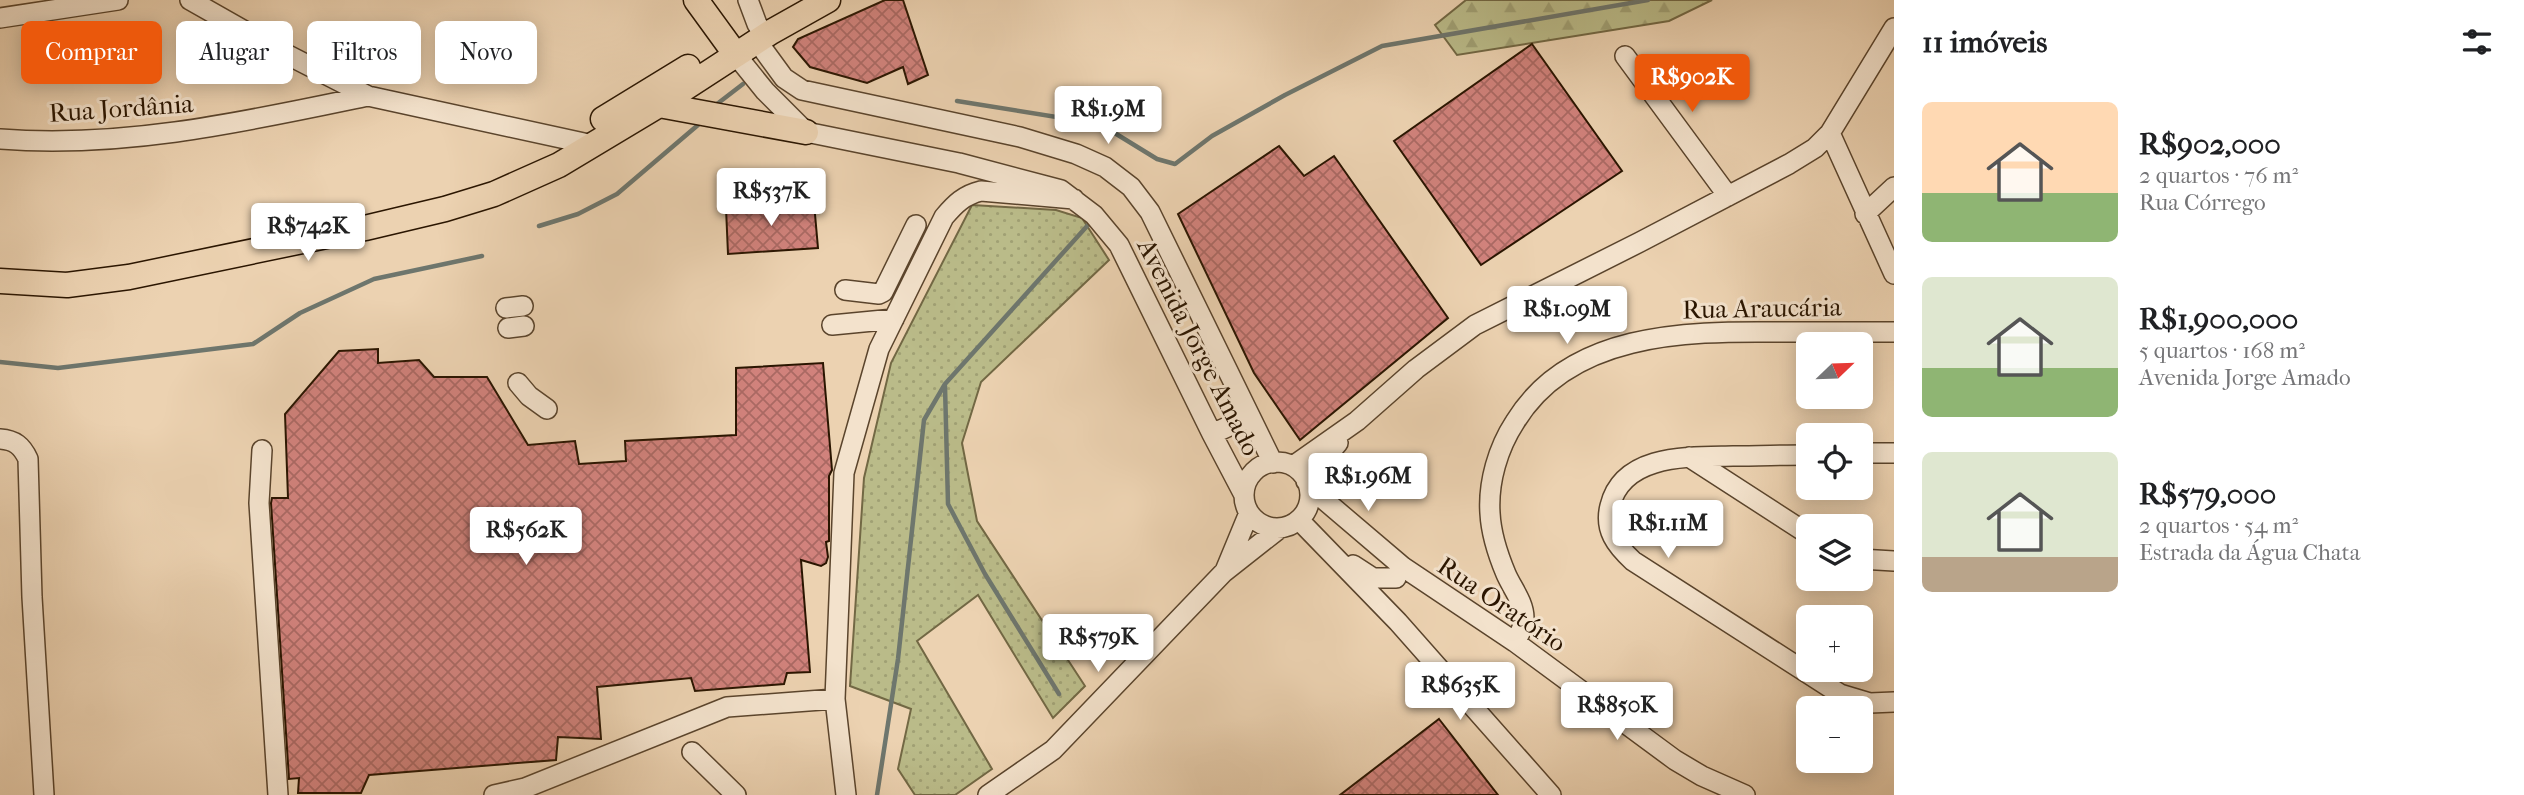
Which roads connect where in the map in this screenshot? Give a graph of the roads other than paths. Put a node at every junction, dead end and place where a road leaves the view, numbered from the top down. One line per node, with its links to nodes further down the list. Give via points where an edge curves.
1 (118, 0): 7 (street)
2 (190, 0): 12 (street)
3 (696, 0): 10 (main road)
4 (748, 0): 9 (street, Avenida Jorge Amado)
5 (800, 0): 9 (main road)
6 (828, 0): 9 (main road)
7 (0, 18)
8 (1894, 27): 15 (street)
9 (760, 34): 10 (main road); 32 (street, Avenida Jorge Amado, via 784,78 802,90 1076,154 1105,167 1131,187 1150,212)
10 (732, 49): 13 (main road); 14 (street); 17 (main road)
11 (1625, 56): 19 (street)
12 (368, 96): 16 (street, Rua Jordânia, via 222,126 154,134 74,141); 17 (street)
13 (659, 106): 14 (main road); 17 (main road)
14 (806, 132): 20 (street, Avenida Jorge Amado, via 959,163 1061,190)
15 (1830, 133): 19 (street, via 1815,148); 21 (street)
16 (0, 139)
17 (582, 142): 23 (main road, via 523,169 303,228 79,275); 25 (main road, via 559,165 494,194 445,209 129,277 67,285)
18 (1894, 187): 21 (street)
19 (1728, 196): 41 (street, via 1475,325 1357,421)
20 (1074, 199): 27 (street, via 981,191 968,194 944,217); 33 (street, Avenida Jorge Amado, via 1119,245)
21 (1866, 214): 24 (street)
22 (916, 225): 26 (street, via 883,292)
23 (0, 271)
24 (1894, 274)
25 (0, 281)
26 (845, 290)
27 (894, 319): 28 (street); 53 (street, via 879,349 844,473)
28 (832, 325)
29 (1894, 332): 52 (street, Rua Araucária, via 1708,331 1611,349 1558,375 1522,410 1507,434 1490,493 1497,551 1524,617)
30 (518, 383): 31 (street)
31 (547, 409)
32 (1248, 417): 33 (street); 40 (street, Avenida Jorge Amado)
33 (1212, 434): 42 (street, Avenida Jorge Amado)
34 (0, 439): 56 (street, via 18,444 28,459)
35 (262, 450): 57 (street, via 259,503)
36 (1873, 453): 37 (street)
37 (1894, 453)
38 (1796, 454): 39 (street)
39 (1689, 457): 44 (street); 54 (street, via 1656,462 1622,481 1612,495 1608,514 1609,530 1617,545 1633,561 1840,694 1870,703)
40 (1273, 463): 41 (street); 42 (street, via 1250,477)
41 (1303, 478): 43 (street, via 1309,505); 50 (street, Rua Oratório)
42 (1247, 504): 45 (street, via 1257,522); 49 (street)
43 (1299, 520): 45 (street); 46 (street)
44 (1796, 526)
45 (1280, 528): 49 (street)
46 (1327, 547): 50 (street, via 1373,578); 51 (street)
47 (1873, 560): 48 (street)
48 (1894, 561)
49 (1224, 572): 61 (street, via 1053,750)
50 (1399, 573): 51 (street, via 1394,591); 52 (street, Rua Oratório)
51 (1398, 622): 62 (street)
52 (1515, 642): 63 (street, Rua Oratório, via 1675,760)
53 (835, 699): 58 (street, via 727,707 525,788); 60 (street)
54 (1894, 702)
55 (692, 752): 59 (street)
56 (44, 795)
57 (278, 795)
58 (494, 795)
59 (736, 795)
60 (846, 795)
61 (988, 795)
62 (1552, 795)
63 (1745, 795)

